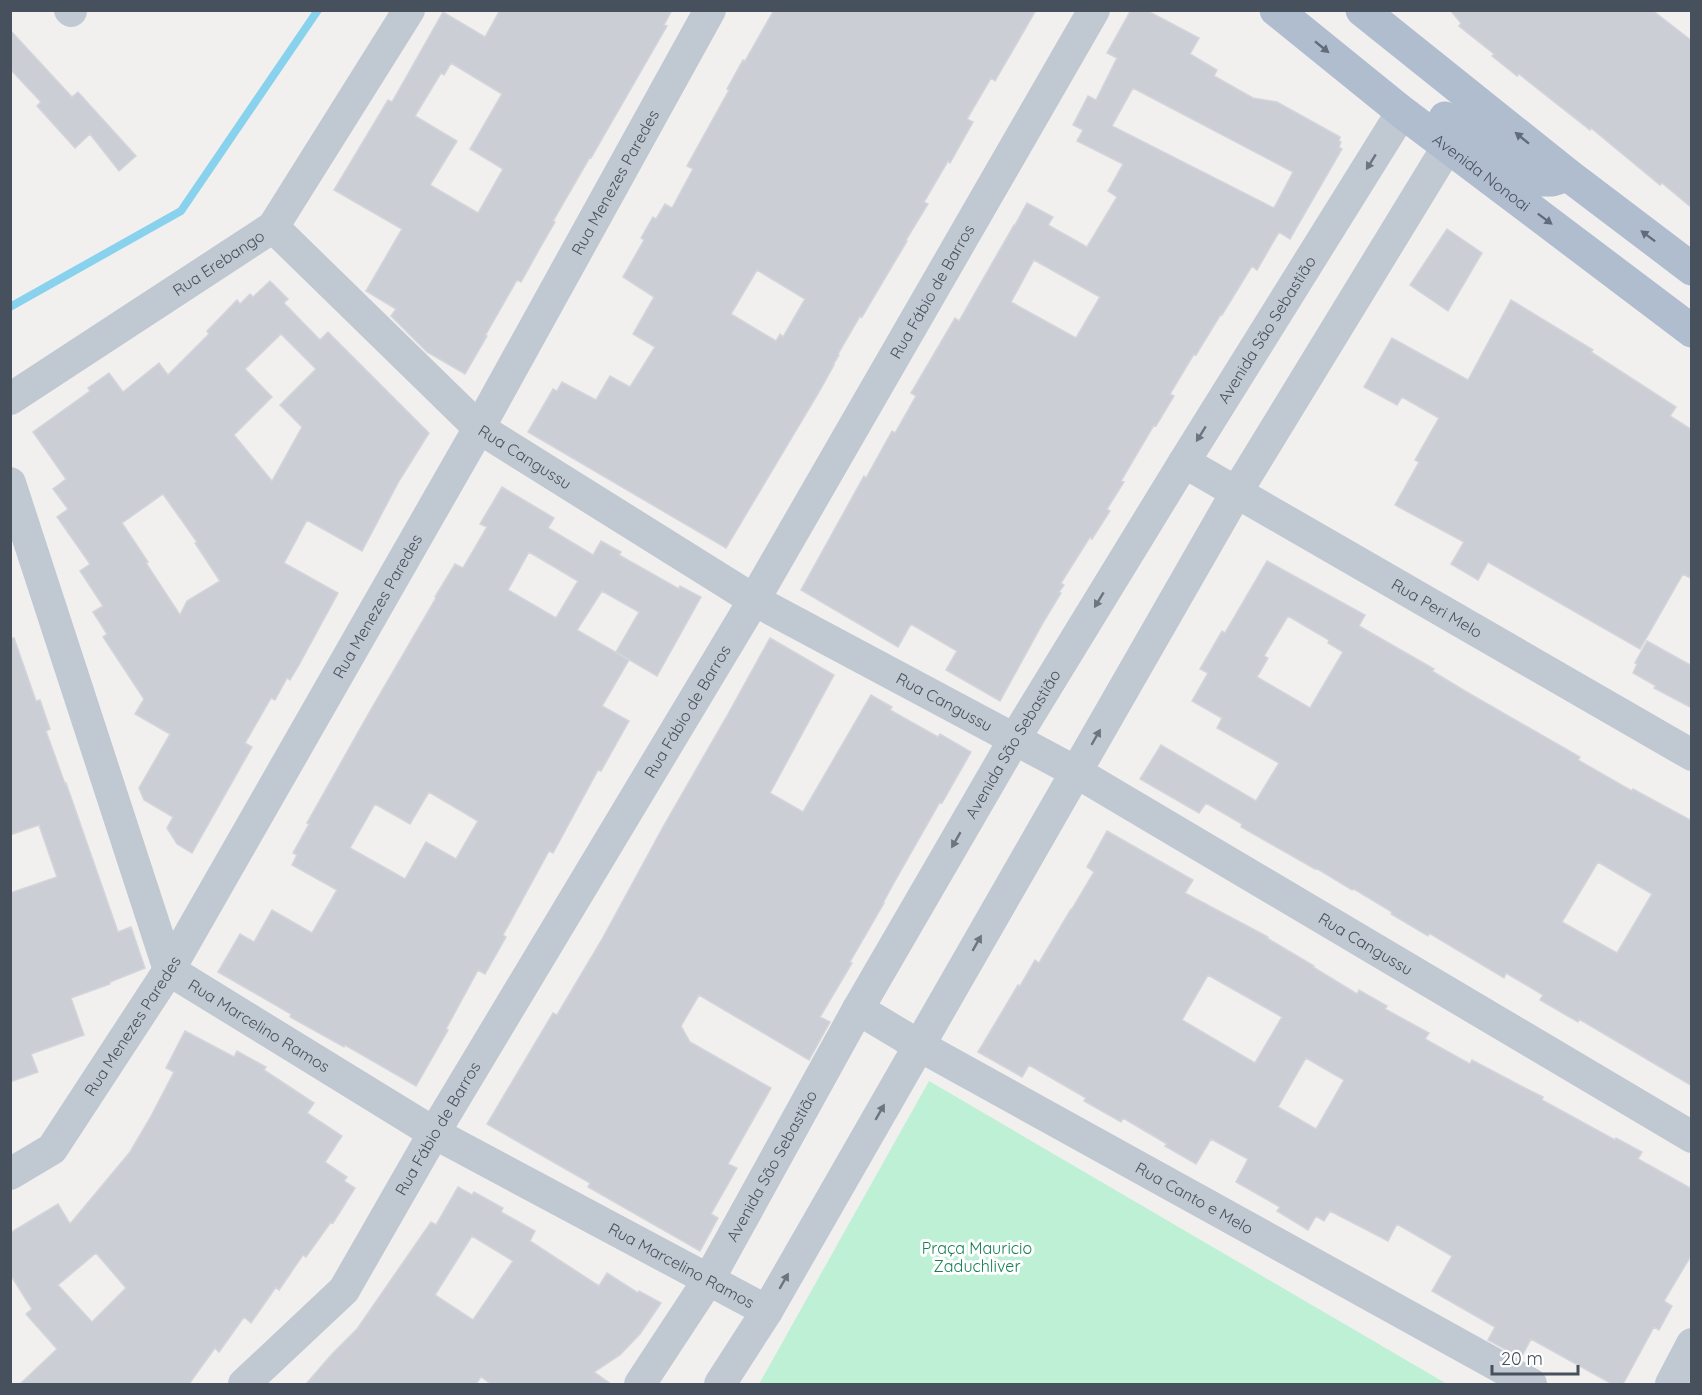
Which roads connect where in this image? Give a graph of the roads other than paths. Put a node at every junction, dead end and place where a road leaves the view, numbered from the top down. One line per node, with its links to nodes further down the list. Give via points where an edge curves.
1 (409, 10): 9 (street, Rua Erebango)
2 (710, 10): 13 (street, Rua Menezes Paredes)
3 (1094, 10): 17 (street, Rua Fábio de Barros)
4 (1276, 10): 6 (main road, Avenida Nonoai, one-way to 6)
5 (1362, 10): 8 (main road, one-way to 5)
6 (1402, 112): 7 (main road, Avenida Nonoai); 8 (main road, via 1411,105 1424,104 1539,180); 14 (street, Avenida São Sebastião, one-way to 14)
7 (1448, 146): 11 (main road, Avenida Nonoai, one-way to 11); 16 (street)
8 (1568, 175): 10 (main road, one-way to 8)
9 (273, 227): 12 (street, Rua Erebango); 13 (street, Rua Cangussu)
10 (1692, 268)
11 (1692, 331)
12 (10, 399)
13 (478, 428): 17 (street, Rua Cangussu); 21 (street, Rua Menezes Paredes)
14 (1184, 462): 16 (street, Rua Peri Melo); 18 (street, Avenida São Sebastião, one-way to 18)
15 (10, 483): 21 (street)
16 (1236, 493): 19 (street, Rua Peri Melo); 20 (street, one-way to 16)
17 (754, 600): 18 (street, Rua Cangussu); 24 (street, Rua Fábio de Barros)
18 (1014, 740): 20 (street, Rua Cangussu); 22 (street, Avenida São Sebastião, one-way to 22)
19 (1692, 755)
20 (1076, 772): 23 (street, one-way to 20); 25 (street, Rua Cangussu)
21 (168, 970): 24 (street, Rua Marcelino Ramos); 26 (street, Rua Menezes Paredes, via 52,1149)
22 (858, 1009): 23 (street, Rua Canto e Melo); 27 (street, Avenida São Sebastião)
23 (918, 1046): 28 (street, one-way to 23); 33 (street, Rua Canto e Melo)
24 (434, 1133): 27 (street, Rua Marcelino Ramos); 30 (street, Rua Fábio de Barros, via 344,1290)
25 (1692, 1137)
26 (10, 1174)
27 (709, 1279): 28 (street, Rua Marcelino Ramos); 31 (street, Avenida São Sebastião)
28 (767, 1311): 32 (street)
29 (1692, 1344): 34 (street)
30 (244, 1384)
31 (639, 1384)
32 (720, 1384)
33 (1531, 1384)
34 (1671, 1384)

